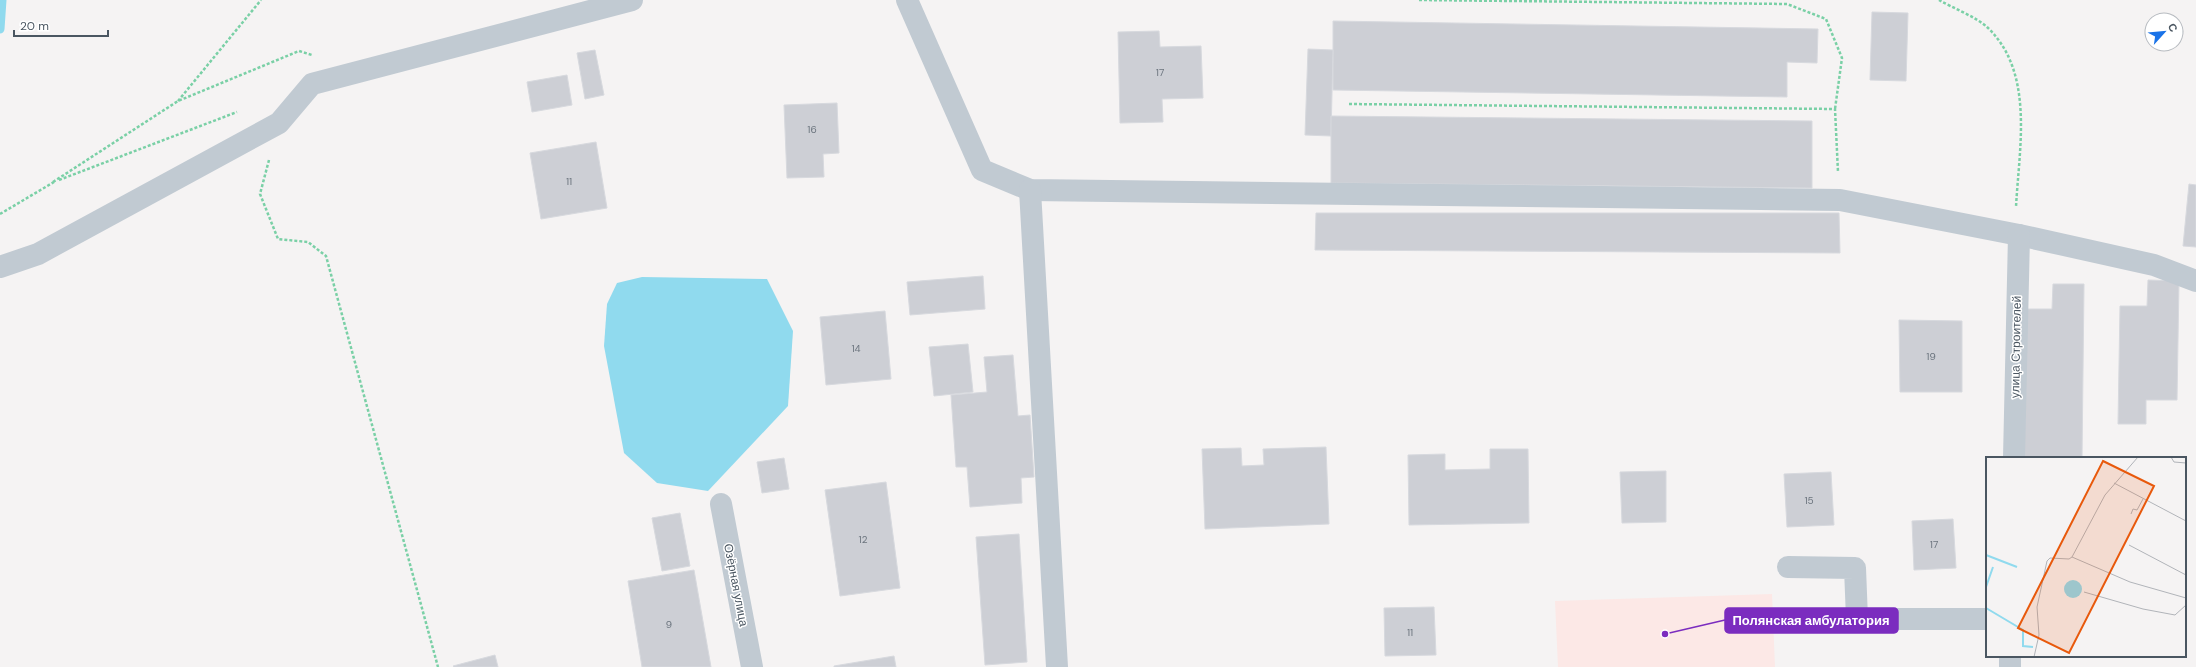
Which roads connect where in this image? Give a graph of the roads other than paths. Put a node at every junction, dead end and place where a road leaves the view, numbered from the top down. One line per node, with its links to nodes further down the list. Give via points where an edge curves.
1 (632, 0): 5 (street, via 312,84 279,123 38,254)
2 (907, 0): 3 (street, via 982,170)
3 (1030, 190): 4 (street, via 1840,200); 12 (street)
4 (2019, 235): 6 (street, via 2154,265); 7 (street, улица Строителей)
5 (0, 267)
6 (2196, 281)
7 (2014, 457)
8 (721, 504): 11 (street, Озёрная улица)
9 (1788, 567): 10 (street, via 1855,568 1856,619)
10 (1986, 619)
11 (752, 667)
12 (1057, 667)

